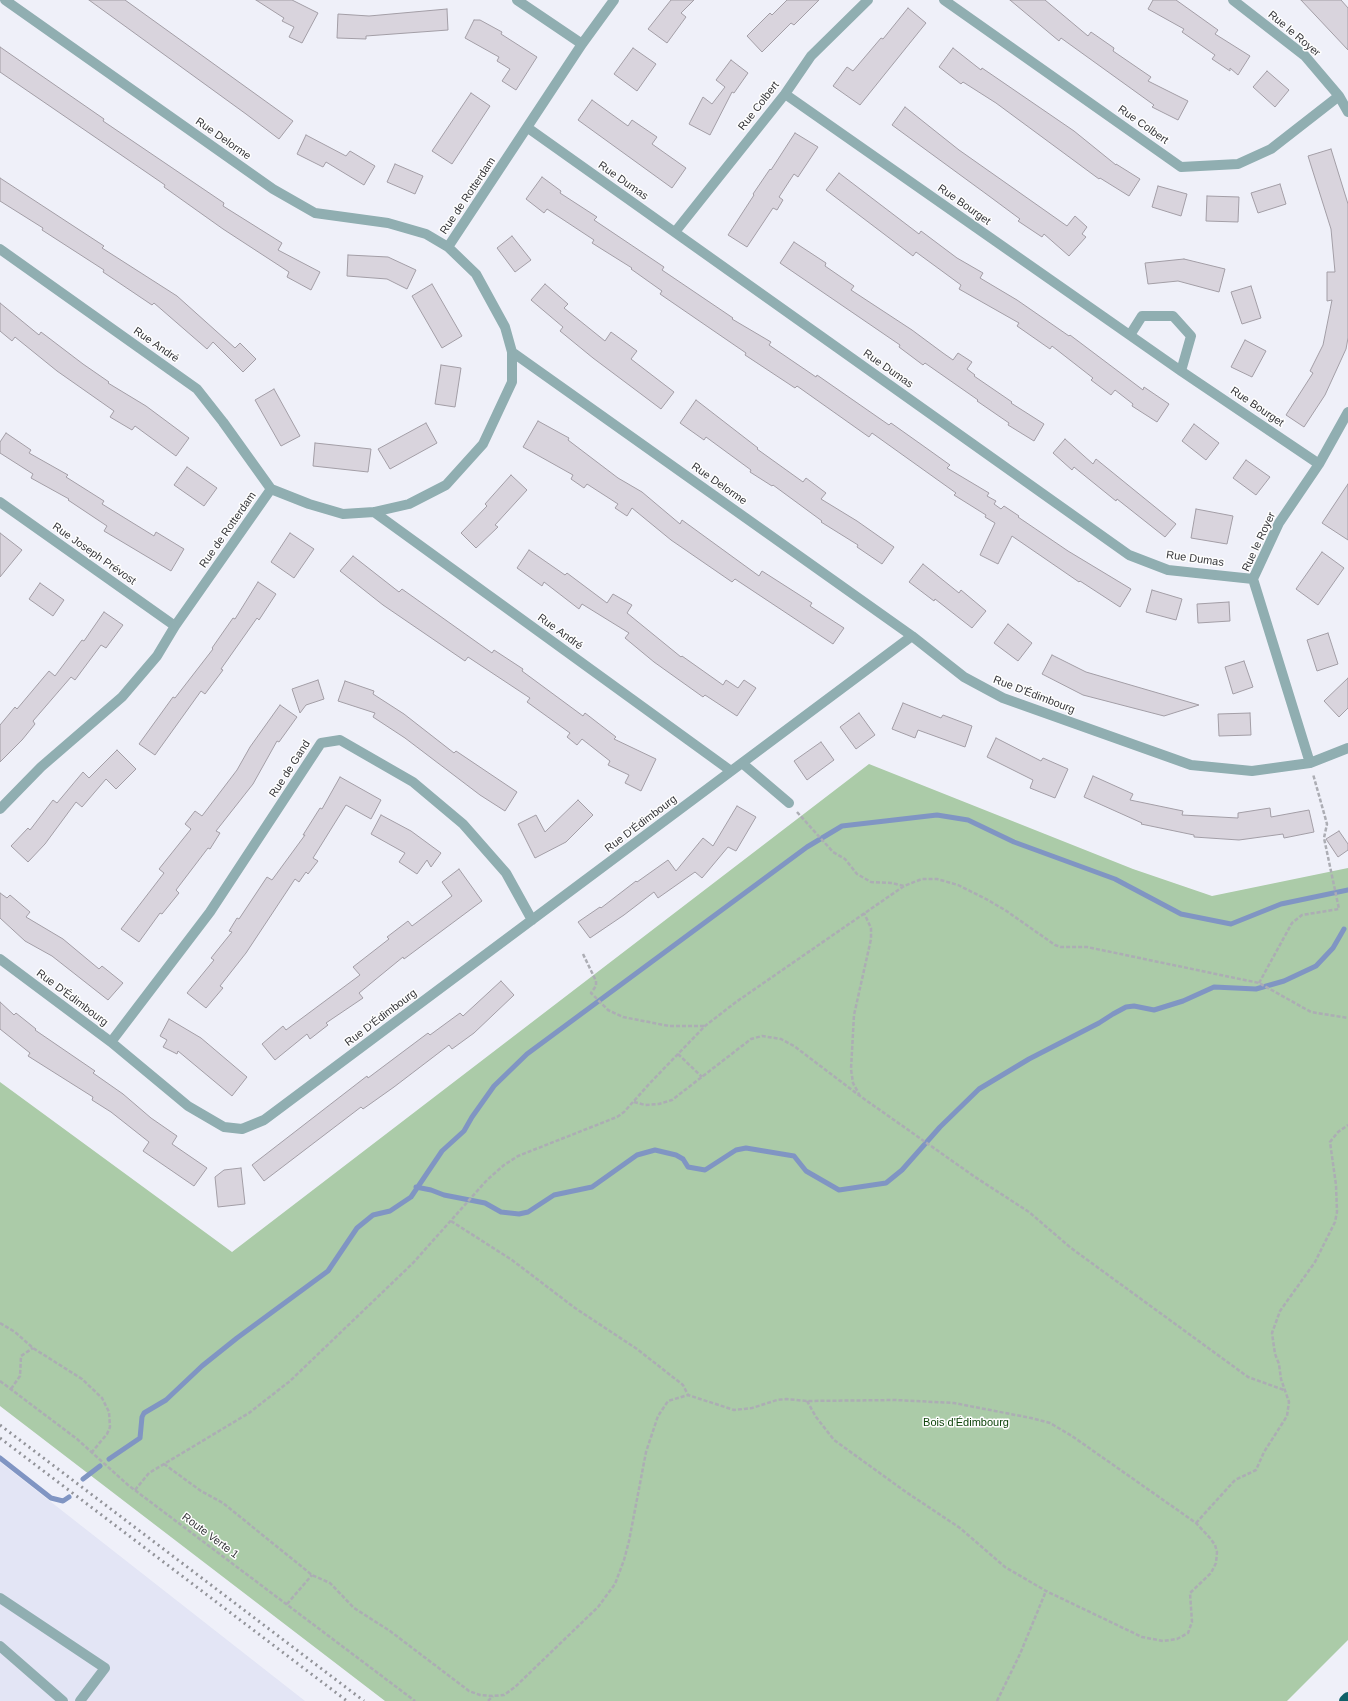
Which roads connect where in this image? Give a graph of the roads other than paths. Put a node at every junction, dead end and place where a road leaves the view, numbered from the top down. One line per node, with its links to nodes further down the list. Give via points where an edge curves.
1 (5, 0): 13 (street, Rue Delorme, via 273,189 315,213 388,223 426,234)
2 (517, 0): 7 (street)
3 (614, 0): 7 (street, Rue de Rotterdam)
4 (868, 0): 8 (street, Rue Colbert, via 811,56)
5 (944, 0): 9 (street, Rue Colbert, via 1182,166 1238,164 1271,149)
6 (1233, 0): 9 (street, Rue le Royer, via 1305,56)
7 (582, 44): 11 (street, Rue de Rotterdam)
8 (785, 94): 12 (street, Rue Colbert); 15 (street, Rue Bourget)
9 (1339, 96): 10 (street, Rue le Royer)
10 (1348, 112)
11 (528, 128): 12 (street, Rue Dumas); 13 (street, Rue de Rotterdam)
12 (675, 232): 23 (street, Rue Dumas, via 1129,554 1168,570)
13 (448, 248): 16 (street, Rue de Rotterdam, via 476,274 505,327)
14 (0, 249): 20 (street, Rue André, via 197,389 224,422)
15 (1130, 335): 17 (street, Rue Bourget); 17 (street, via 1142,316 1173,316 1191,336)
16 (512, 352): 22 (street, Rue de Rotterdam, via 512,382 483,444 467,464 446,485 409,504); 25 (street, Rue Delorme)
17 (1181, 371): 19 (street, Rue Bourget)
18 (1348, 412): 19 (street, Rue le Royer)
19 (1319, 464): 23 (street, Rue le Royer, via 1279,523)
20 (271, 489): 22 (street, Rue de Rotterdam, via 343,514); 24 (street, Rue de Rotterdam)
21 (0, 502): 24 (street, Rue Joseph Prévost)
22 (374, 512): 29 (street, Rue André)
23 (1253, 579): 28 (street, Rue le Royer)
24 (175, 626): 31 (street, Rue de Rotterdam, via 157,656 122,697 41,767)
25 (912, 636): 27 (street, Rue D'Édimbourg); 28 (street, Rue D'Édimbourg, via 964,677 1003,698 1191,765 1252,771)
26 (1348, 748): 28 (street, Rue D'Édimbourg)
27 (742, 763): 29 (street, Rue D'Édimbourg); 30 (street)
28 (1310, 763)
29 (731, 771): 32 (street, Rue D'Édimbourg)
30 (789, 803)
31 (0, 809)
32 (532, 920): 34 (street, Rue D'Édimbourg, via 264,1120 242,1129 224,1127 188,1106); 34 (street, Rue de Gand, via 506,873 463,824 418,787 340,740 321,743 210,912)
33 (0, 959): 34 (street, Rue D'Édimbourg)
34 (111, 1042)
35 (0, 1598): 39 (street, via 105,1668)
36 (0, 1646): 38 (street)
37 (1348, 1698): 40 (highway)
38 (63, 1701)
39 (80, 1701)
40 (1345, 1701)

